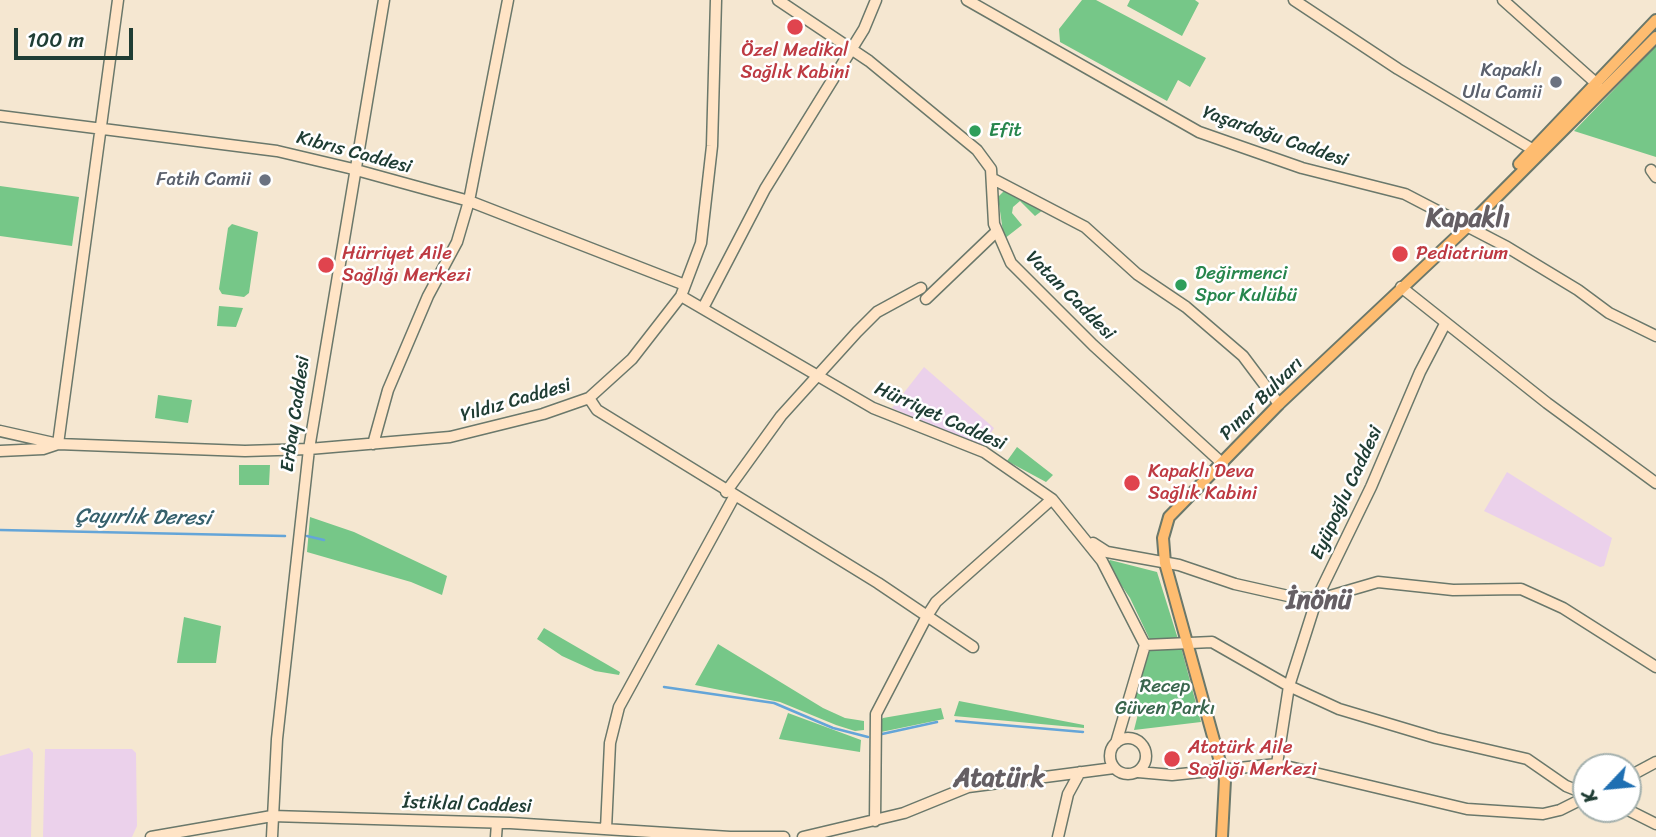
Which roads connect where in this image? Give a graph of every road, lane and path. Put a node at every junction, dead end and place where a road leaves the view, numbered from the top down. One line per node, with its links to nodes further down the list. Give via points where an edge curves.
1 (118, 0): 15 (street)
2 (384, 0): 17 (street, Erbay Caddesi)
3 (508, 0): 19 (street)
4 (716, 0): 22 (street, Yıldız Caddesi, via 712,146 701,243)
5 (778, 0): 12 (street, Vatan Caddesi)
6 (876, 0): 12 (street)
7 (967, 0): 20 (street, Yaşardoğu Caddesi, via 1199,132 1302,168 1405,194)
8 (1294, 0): 16 (street)
9 (1503, 0): 13 (street)
10 (1656, 20): 13 (main road)
11 (1656, 37): 20 (main road)
12 (850, 50): 18 (street, Vatan Caddesi, via 976,150); 27 (street, via 765,189)
13 (1597, 84): 16 (main road)
14 (0, 116): 15 (street, Kıbrıs Caddesi)
15 (102, 130): 17 (street, Kıbrıs Caddesi, via 277,151); 34 (street)
16 (1532, 149): 20 (main road)
17 (354, 170): 19 (street, Kıbrıs Caddesi); 36 (street, Erbay Caddesi)
18 (993, 179): 21 (street, Vatan Caddesi); 32 (street, via 1085,227 1137,274 1176,299 1243,356)
19 (468, 201): 22 (street, Kıbrıs Caddesi); 35 (street, via 457,242 388,390)
20 (1468, 226): 23 (main road, Pınar Bulvarı); 29 (street, Yaşardoğu Caddesi, via 1609,313)
21 (996, 232): 26 (street); 38 (street, Vatan Caddesi, via 1011,262 1039,292)
22 (685, 285): 25 (street, Yıldız Caddesi)
23 (1401, 287): 28 (street); 32 (main road, Pınar Bulvarı)
24 (921, 288): 30 (street, via 877,312)
25 (681, 296): 27 (street, Hürriyet Caddesi); 31 (street, Yıldız Caddesi, via 632,359)
26 (926, 299)
27 (703, 308): 30 (street, Hürriyet Caddesi)
28 (1445, 324): 39 (street); 44 (street, Eyüpoğlu Caddesi)
29 (1656, 336)
30 (819, 375): 40 (street, via 766,435); 41 (street, Hürriyet Caddesi, via 873,408 979,450)
31 (589, 398): 35 (street, Yıldız Caddesi, via 478,432); 40 (street, via 597,410)
32 (1279, 404): 38 (main road, Pınar Bulvarı)
33 (0, 431): 34 (street, Yıldız Caddesi)
34 (58, 444): 36 (street, Yıldız Caddesi); 37 (street, Yıldız Caddesi)
35 (373, 444): 36 (street, Yıldız Caddesi)
36 (309, 449): 59 (street, Erbay Caddesi)
37 (0, 451)
38 (1223, 464): 43 (main road, Pınar Bulvarı, via 1169,517 1163,538)
39 (1656, 483)
40 (730, 494): 45 (street); 62 (street, via 629,686 610,743)
41 (1052, 499): 42 (street, Hürriyet Caddesi); 45 (street, via 961,578)
42 (1087, 539): 43 (street, via 1107,552); 47 (street, Hürriyet Caddesi)
43 (1165, 563): 44 (street, via 1276,594); 46 (main road, Pınar Bulvarı)
44 (1317, 598): 49 (street, via 1378,582 1453,590 1521,589 1563,608); 50 (street, Eyüpoğlu Caddesi)
45 (927, 617): 48 (street); 60 (street, via 876,714)
46 (1188, 642): 47 (street); 50 (street, via 1212,642); 54 (main road, Pınar Bulvarı)
47 (1145, 645): 51 (street)
48 (973, 648)
49 (1656, 667)
50 (1289, 686): 52 (street, Eyüpoğlu Caddesi); 57 (street, via 1362,716 1527,759)
51 (1116, 743): 53 (street, via 1111,752); 56 (street, via 1130,738 1141,743 1146,760)
52 (1277, 764): 54 (street); 58 (street, via 1467,809 1543,814)
53 (1114, 768): 55 (street); 56 (street, via 1124,774)
54 (1224, 771): 56 (street); 69 (main road, Pınar Bulvarı)
55 (1080, 772): 60 (street, via 968,787); 68 (street, via 1068,794)
56 (1138, 772)
57 (1572, 789)
58 (1572, 804)
59 (272, 816): 61 (street, İstiklal Caddesi); 63 (street, İstiklal Caddesi); 64 (street, Erbay Caddesi)
60 (875, 821): 67 (street)
61 (497, 823): 62 (street, İstiklal Caddesi); 65 (street)
62 (606, 829): 66 (street, İstiklal Caddesi)
63 (151, 837)
64 (272, 837)
65 (496, 837)
66 (784, 837)
67 (803, 837)
68 (1058, 837)
69 (1222, 837)

